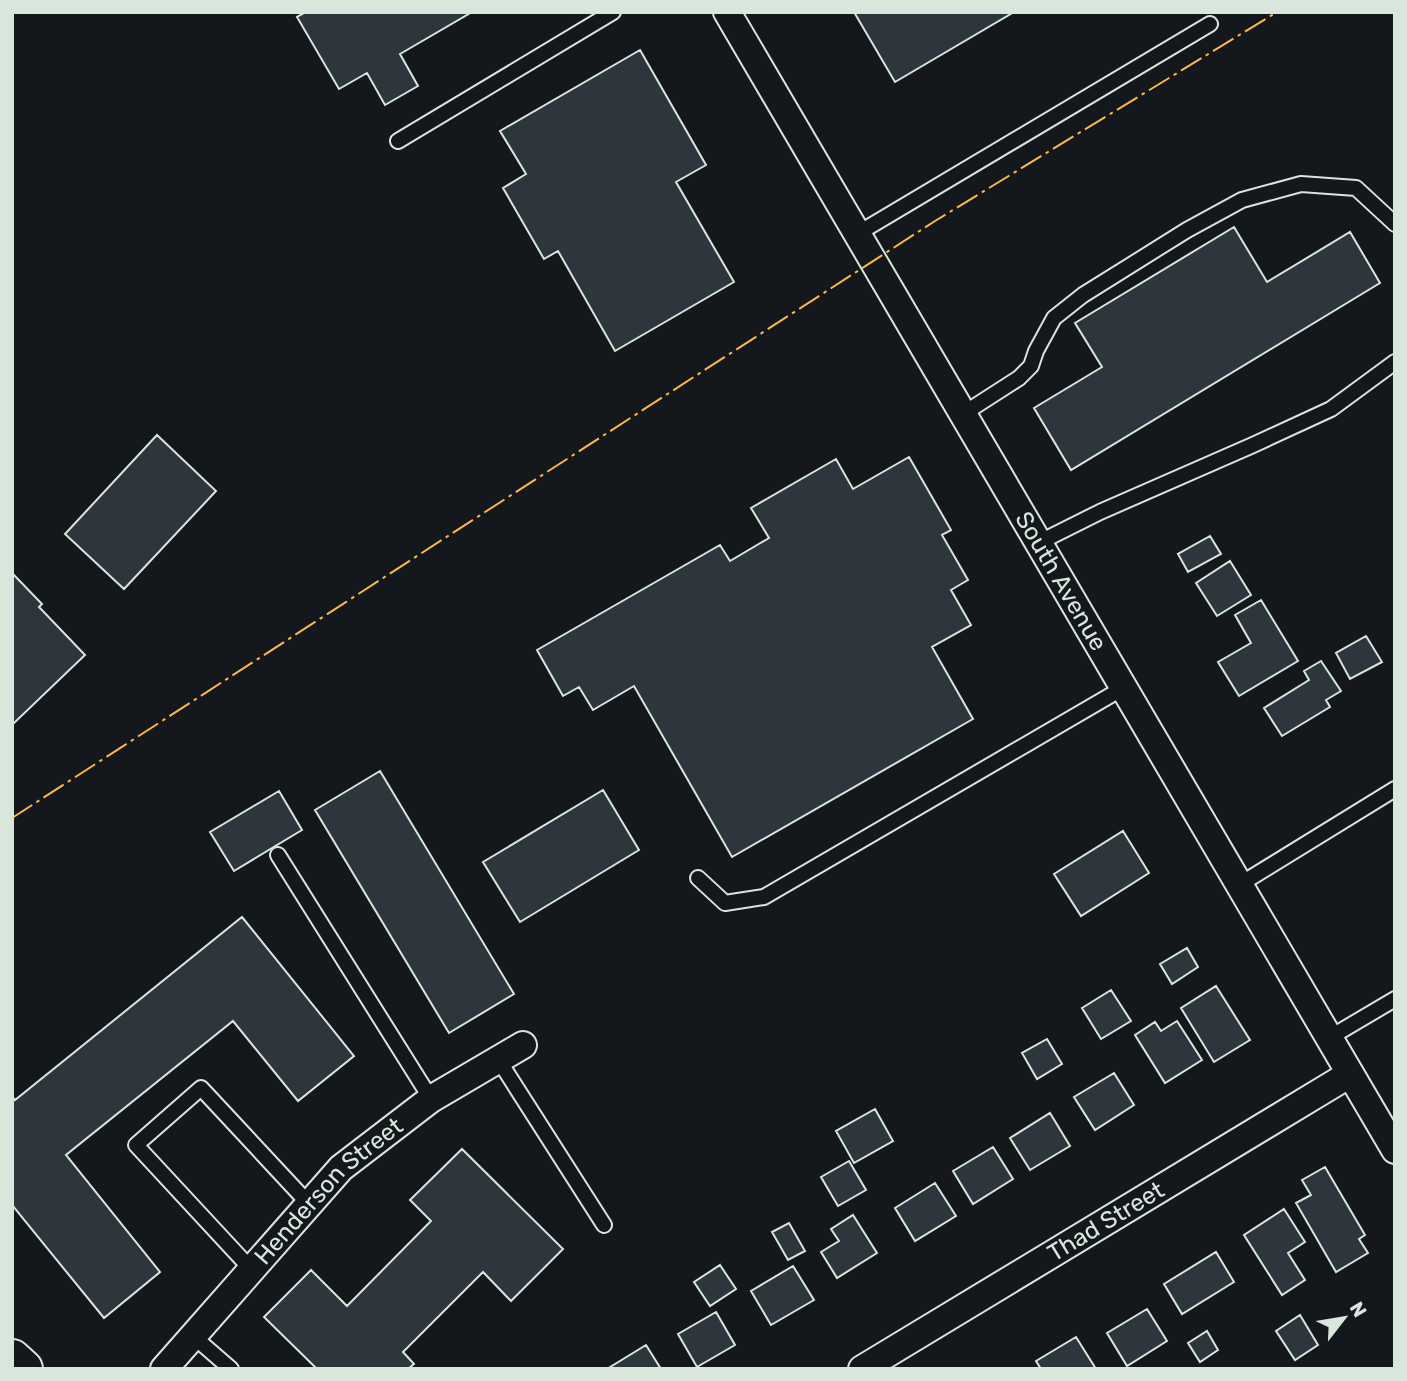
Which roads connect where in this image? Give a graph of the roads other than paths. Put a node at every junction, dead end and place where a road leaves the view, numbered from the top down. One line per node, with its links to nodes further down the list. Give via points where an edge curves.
1 (613, 12): 4 (lane)
2 (727, 12): 6 (street, South Avenue)
3 (1210, 24): 6 (lane)
4 (398, 141)
5 (1395, 224): 8 (lane, via 1356,188 1301,184 1242,200 1083,295 1055,318 1031,366 1019,378)
6 (857, 234): 8 (street, South Avenue)
7 (1395, 362): 9 (lane, via 1331,409)
8 (962, 414): 9 (street, South Avenue)
9 (1038, 543): 10 (street, South Avenue)
10 (1123, 688): 13 (lane, via 764,897 725,903); 14 (street, South Avenue)
11 (1395, 789): 14 (lane)
12 (278, 855): 20 (lane)
13 (698, 878)
14 (1239, 885): 16 (street, South Avenue)
15 (1395, 999): 16 (lane)
16 (1329, 1038): 19 (street, South Avenue)
17 (523, 1045): 18 (street, Henderson Street)
18 (498, 1059): 20 (street, Henderson Street); 23 (lane)
19 (1350, 1074): 21 (street, South Avenue); 30 (street, Thad Street)
20 (431, 1100): 22 (street, Henderson Street, via 341,1168)
21 (1395, 1150)
22 (309, 1204): 24 (street, Henderson Street); 24 (lane, via 201,1088 136,1145)
23 (604, 1225)
24 (251, 1269): 25 (street, Henderson Street)
25 (193, 1336): 28 (street, Henderson Street); 29 (lane)
26 (12, 1359): 27 (main road)
27 (23, 1369)
28 (164, 1369)
29 (231, 1369)
30 (862, 1369)

